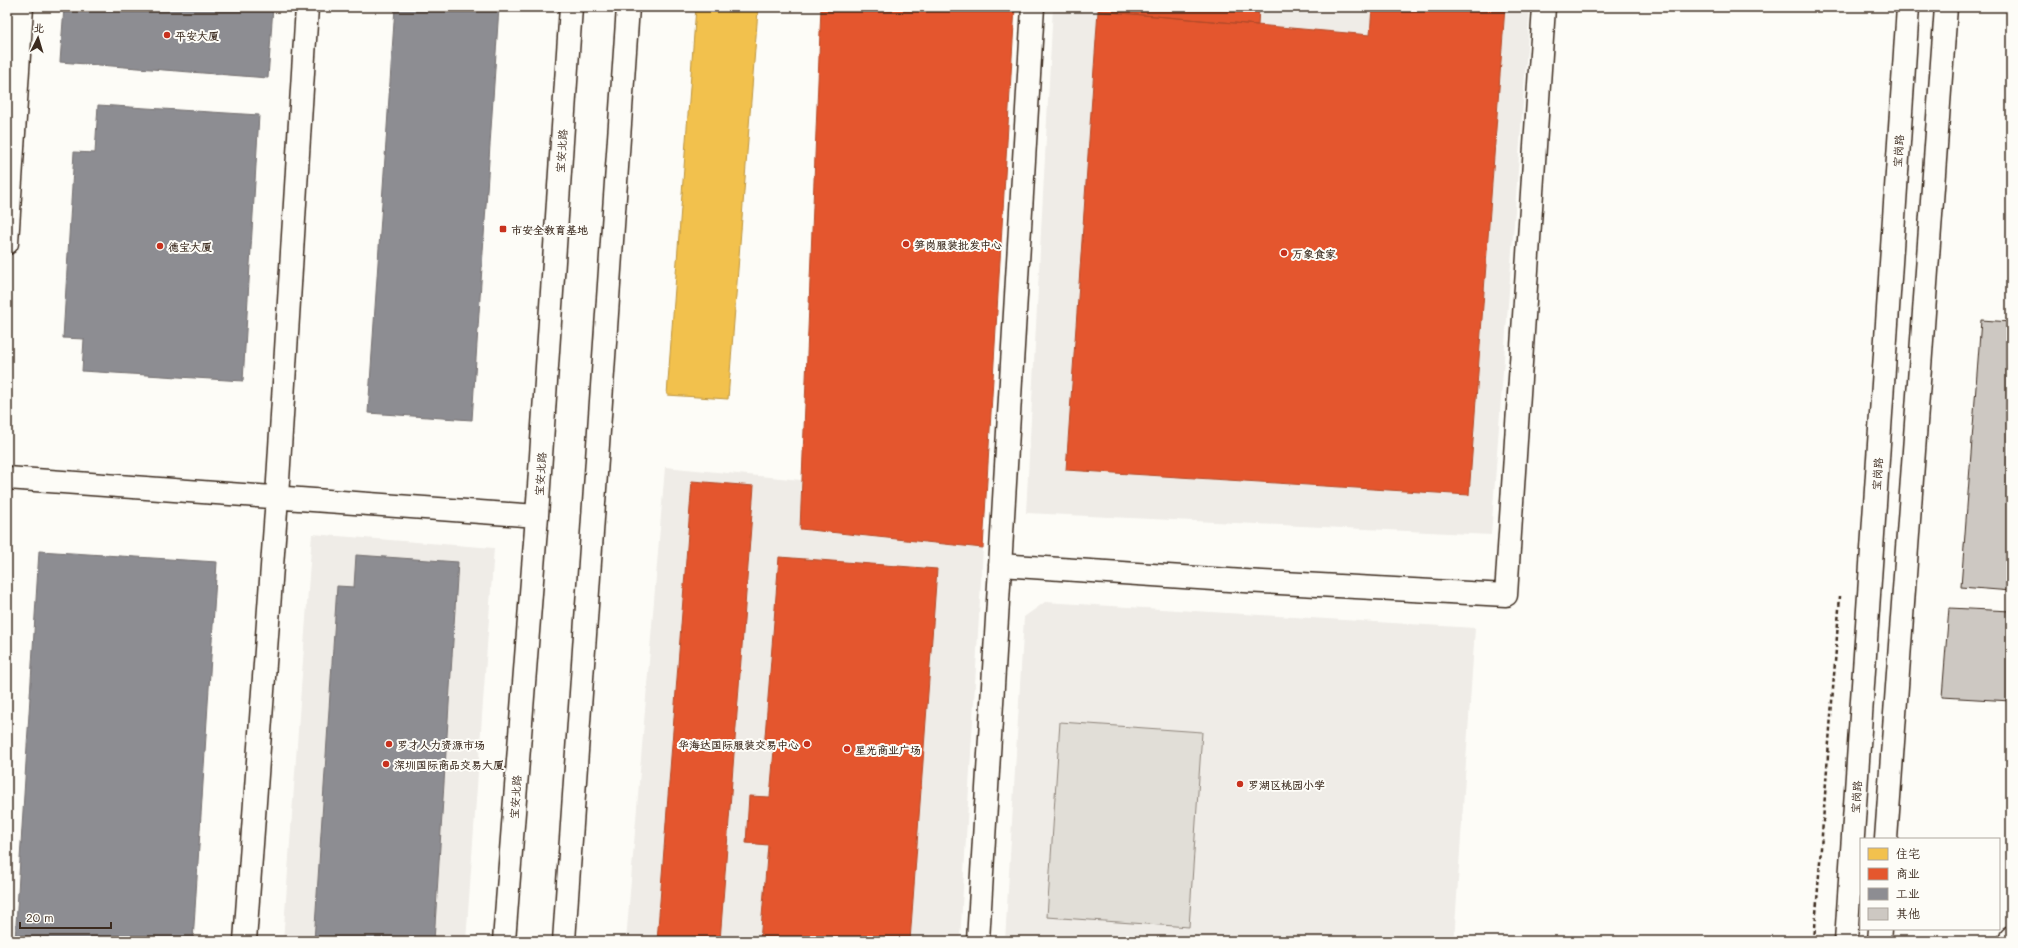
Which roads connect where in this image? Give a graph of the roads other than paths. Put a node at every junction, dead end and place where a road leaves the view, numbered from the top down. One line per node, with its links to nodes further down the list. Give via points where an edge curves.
1 (22, 7): 9 (street)
2 (307, 7): 11 (street)
3 (571, 7): 12 (street, 宝安北路)
4 (628, 7): 19 (street)
5 (1033, 7): 13 (street)
6 (1544, 7): 13 (street, via 1506,595 1252,582)
7 (1908, 7): 21 (street, 宝岗路)
8 (1946, 7): 14 (street)
9 (7, 243)
10 (7, 478): 11 (street)
11 (277, 497): 12 (street); 17 (street)
12 (537, 516): 18 (street, 宝安北路)
13 (1000, 565): 20 (street)
14 (1886, 838)
15 (1880, 930): 22 (street)
16 (2011, 936): 23 (street)
17 (245, 941)
18 (504, 941)
19 (564, 941)
20 (978, 941)
21 (1846, 941)
22 (1879, 941)
23 (2010, 941)

